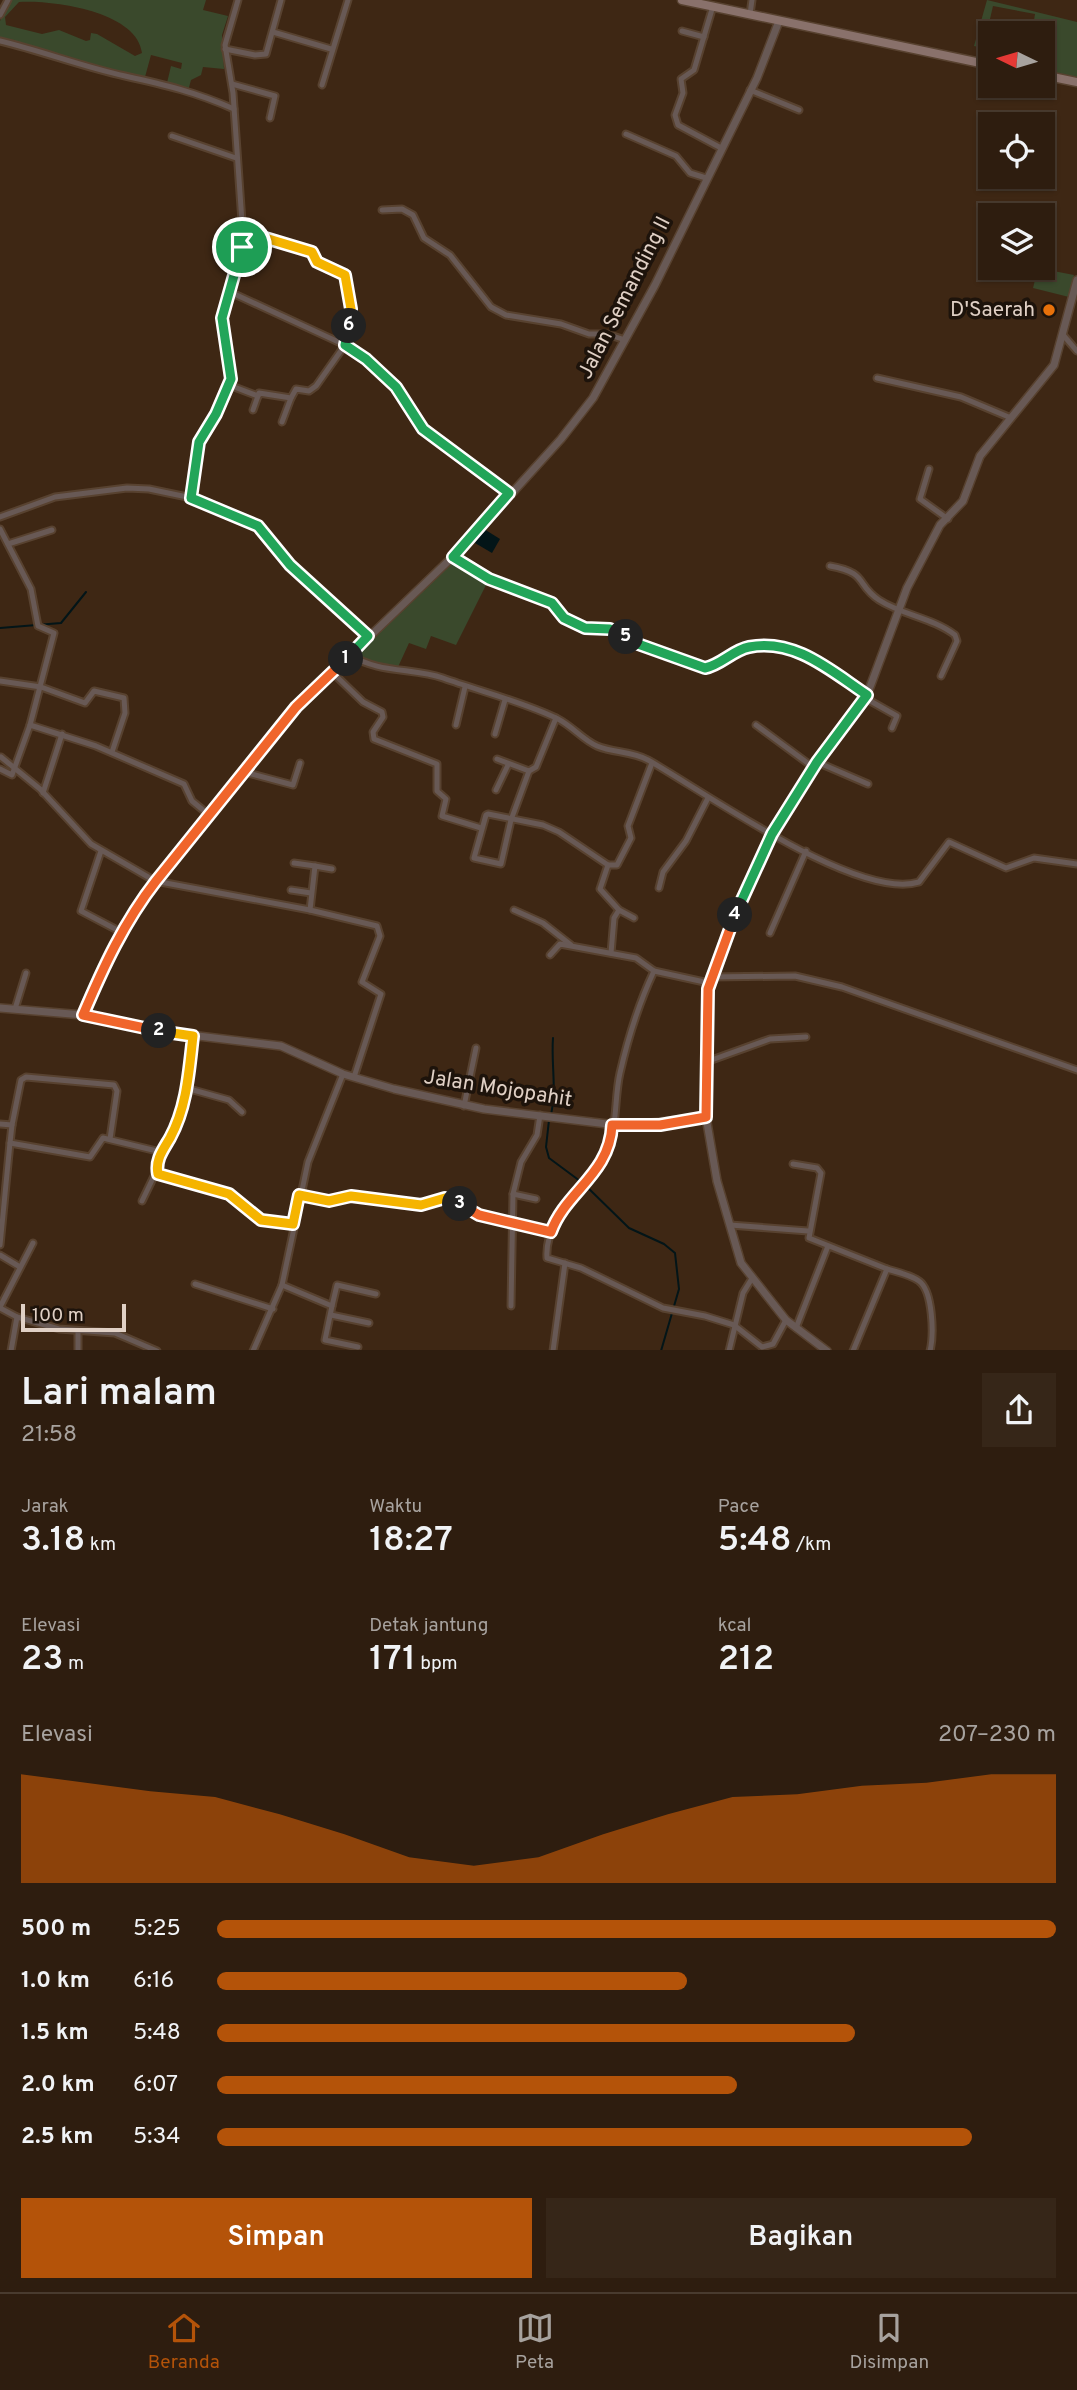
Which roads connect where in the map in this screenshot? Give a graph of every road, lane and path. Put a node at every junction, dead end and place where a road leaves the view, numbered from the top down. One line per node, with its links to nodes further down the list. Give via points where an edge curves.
1 (8, 0): 9 (street)
2 (238, 0): 15 (street)
3 (281, 0): 12 (street)
4 (348, 0): 16 (street)
5 (682, 0): 7 (main road)
6 (752, 0): 8 (street)
7 (713, 6): 8 (main road); 13 (street)
8 (750, 14): 10 (main road)
9 (0, 15)
10 (779, 21): 17 (main road); 22 (street, Jalan Semanding II)
11 (682, 31): 13 (street)
12 (273, 32): 15 (street, via 266,54); 16 (street)
13 (704, 37): 28 (street, via 694,70 681,79 676,120 677,125)
14 (0, 41): 23 (street, via 156,80)
15 (225, 49): 20 (street)
16 (331, 50): 21 (street)
17 (978, 62)
18 (1055, 77): 19 (main road)
19 (1077, 82)
20 (232, 84): 23 (street); 25 (street, via 275,96)
21 (322, 85)
22 (750, 90): 24 (street); 28 (street, Jalan Semanding II)
23 (234, 110): 29 (street)
24 (799, 110)
25 (270, 118)
26 (626, 134): 30 (street, via 677,156 690,173)
27 (172, 136): 29 (street)
28 (720, 149): 30 (street, Jalan Semanding II)
29 (236, 158): 32 (street)
30 (705, 178): 37 (street, Jalan Semanding II)
31 (382, 210): 37 (street, via 402,209 413,215 424,238 450,255 500,313)
32 (242, 231): 34 (street); 38 (street, via 312,252 317,262 345,275 351,309)
33 (1077, 280): 35 (street)
34 (230, 292): 38 (street); 41 (street, via 222,318)
35 (1074, 306): 36 (street)
36 (1064, 337): 39 (street); 45 (street, via 1045,378)
37 (625, 341): 48 (street, Jalan Semanding II, via 580,415)
38 (345, 345): 43 (street, via 316,386 309,391 296,389); 48 (street, via 396,387 423,429)
39 (1077, 351)
40 (877, 378): 45 (street, via 961,397)
41 (229, 385): 42 (street); 49 (street, via 199,442)
42 (258, 396): 43 (street); 44 (street)
43 (290, 398): 46 (street)
44 (253, 410)
45 (1011, 418): 51 (street, via 980,456 963,501)
46 (282, 422)
47 (929, 469): 51 (street, via 920,499)
48 (509, 493): 55 (street, Jalan Semanding II)
49 (191, 498): 50 (street, via 127,488 55,497); 58 (street, via 258,526 290,565)
50 (0, 517)
51 (948, 519): 57 (street, via 940,525)
52 (0, 529): 54 (street)
53 (52, 530): 54 (street)
54 (8, 544): 63 (street, via 32,589 37,623 54,634)
55 (453, 557): 58 (street, Jalan Semanding II); 65 (street, via 489,579 552,603 564,618 585,628 620,632 638,644 693,665 708,667 747,647 783,647 814,660)
56 (830, 566): 57 (street, via 855,573 876,597)
57 (899, 608): 61 (street, via 956,635); 65 (street)
58 (368, 636): 59 (street, Jalan Semanding II)
59 (351, 654): 60 (street, Jalan Semanding II); 64 (street, via 366,663)
60 (332, 672): 83 (street, Jalan Semanding II, via 296,707); 90 (street, via 363,702 382,712 374,739 438,765 437,791 446,799 442,816)
61 (941, 676)
62 (0, 681): 63 (street)
63 (41, 687): 68 (street); 74 (street, via 85,703 94,691 124,698 125,713)
64 (465, 687): 66 (street); 69 (street)
65 (866, 697): 71 (street, via 897,716); 79 (street)
66 (505, 700): 67 (street); 73 (street)
67 (556, 718): 78 (street, via 596,745); 82 (street, via 538,765)
68 (30, 725): 72 (street); 81 (street, via 12,775)
69 (456, 725)
70 (756, 725): 79 (street)
71 (892, 728)
72 (62, 734): 74 (street); 86 (street)
73 (495, 734)
74 (112, 752): 88 (street, via 186,785 192,801)
75 (1, 757): 86 (street)
76 (497, 759): 80 (street)
77 (300, 763): 83 (street, via 293,785)
78 (652, 763): 87 (street); 96 (street, via 628,826 631,838 617,865)
79 (815, 764): 84 (street); 91 (street)
80 (508, 765): 82 (street); 85 (street)
81 (0, 769)
82 (529, 771): 89 (street)
83 (244, 772): 88 (street, Jalan Semanding II)
84 (869, 784)
85 (496, 790)
86 (43, 793): 92 (street)
87 (708, 798): 91 (street); 100 (street, via 686,841 663,872)
88 (209, 815): 99 (street, Jalan Semanding II)
89 (511, 820): 90 (street, via 488,814); 90 (street, via 500,864 474,858); 96 (street, via 559,832)
90 (481, 828)
91 (772, 834): 93 (street); 114 (street)
92 (101, 851): 99 (street); 107 (street, via 81,909)
93 (806, 851): 95 (street, via 870,879 899,884 923,879 949,842 1006,868 1034,858); 108 (street)
94 (294, 863): 97 (street)
95 (1077, 864)
96 (608, 865): 105 (street, via 600,889)
97 (315, 866): 98 (street); 102 (street)
98 (332, 869)
99 (156, 881): 103 (street); 107 (street, Jalan Semanding II)
100 (659, 888)
101 (291, 890): 102 (street)
102 (311, 893): 103 (street)
103 (310, 910): 124 (street, via 377,926 380,932 362,982 382,994)
104 (514, 910): 109 (street, via 543,923)
105 (619, 910): 106 (street); 110 (street)
106 (634, 918)
107 (121, 932): 117 (street, Jalan Semanding II)
108 (770, 933)
109 (573, 947): 110 (street); 111 (street, via 557,944)
110 (611, 953): 112 (street, via 636,958)
111 (550, 955)
112 (654, 971): 114 (street); 132 (street, via 620,1073)
113 (26, 973): 116 (street)
114 (710, 980): 121 (street); 122 (street, via 795,976 842,987)
115 (0, 1008): 116 (street, Jalan Mojopahit)
116 (15, 1009): 117 (street, Jalan Mojopahit)
117 (83, 1015): 118 (street, Jalan Mojopahit)
118 (193, 1036): 123 (street, Jalan Mojopahit, via 288,1048); 125 (street)
119 (806, 1037): 121 (street, via 770,1039)
120 (476, 1048): 126 (street)
121 (706, 1062): 129 (street)
122 (1077, 1070)
123 (343, 1074): 124 (street, Jalan Mojopahit); 138 (street, via 317,1134)
124 (354, 1077): 126 (street, Jalan Mojopahit)
125 (186, 1088): 127 (street, via 229,1100); 135 (street, via 178,1120)
126 (464, 1105): 128 (street, Jalan Mojopahit)
127 (242, 1112)
128 (540, 1115): 132 (street, Jalan Mojopahit); 139 (street, via 535,1142 520,1161)
129 (706, 1117): 132 (street, Jalan Mojopahit, via 660,1125); 144 (street)
130 (0, 1124): 131 (street)
131 (12, 1125): 133 (street, via 21,1080 26,1077 114,1085 117,1094); 134 (street)
132 (612, 1125): 146 (street, via 606,1153)
133 (110, 1139): 134 (street, via 100,1139 90,1157); 135 (street)
134 (10, 1143): 148 (street)
135 (161, 1152): 137 (street)
136 (793, 1164): 145 (street, via 817,1168 821,1173)
137 (156, 1172): 141 (street); 143 (street, via 229,1194 261,1220)
138 (299, 1195): 142 (street, via 329,1201 351,1196 421,1205 445,1198 479,1215); 143 (street)
139 (513, 1195): 140 (street); 142 (street)
140 (536, 1199)
141 (142, 1201)
142 (512, 1223): 146 (street); 159 (street)
143 (293, 1224): 156 (street)
144 (730, 1225): 145 (street); 154 (street)
145 (808, 1231): 149 (street, via 811,1239)
146 (551, 1232): 151 (street, via 547,1258)
147 (33, 1243): 152 (street)
148 (0, 1245)
149 (828, 1246): 153 (street); 167 (street)
150 (0, 1255): 152 (street)
151 (565, 1263): 166 (street, via 663,1308); 174 (street)
152 (19, 1267): 160 (street)
153 (887, 1269): 177 (street); 178 (street, via 924,1286 933,1329)
154 (751, 1280): 164 (street); 166 (street)
155 (195, 1284): 161 (street)
156 (282, 1285): 158 (street); 161 (street)
157 (376, 1294): 158 (street, via 337,1285)
158 (332, 1306): 162 (street)
159 (511, 1306)
160 (0, 1307): 163 (street)
161 (273, 1309): 173 (street)
162 (331, 1315): 165 (street); 169 (street, via 325,1340)
163 (17, 1317): 168 (street); 170 (street)
164 (786, 1320): 166 (street, via 767,1348 755,1344); 167 (street)
165 (369, 1323)
166 (734, 1325): 175 (street)
167 (796, 1328): 176 (street)
168 (78, 1332): 171 (street); 172 (street, via 115,1333)
169 (358, 1347)
170 (11, 1350)
171 (78, 1350)
172 (157, 1350)
173 (253, 1350)
174 (553, 1350)
175 (729, 1350)
176 (827, 1350)
177 (853, 1350)
178 (930, 1350)

